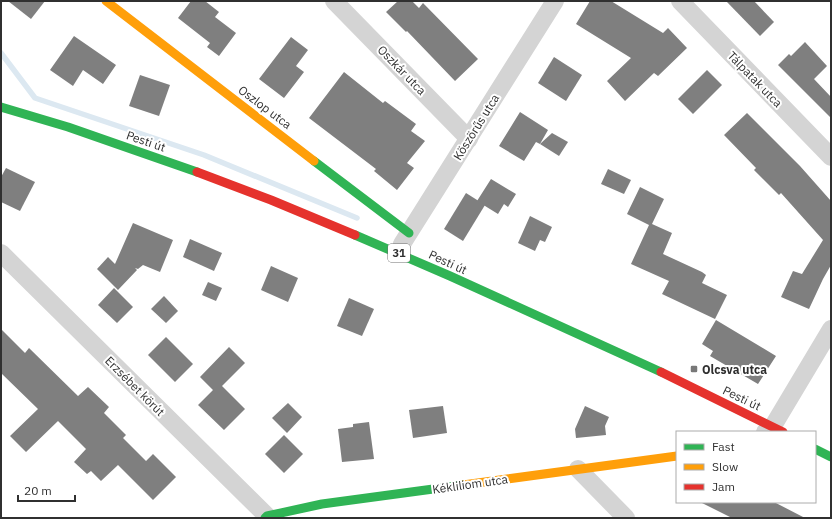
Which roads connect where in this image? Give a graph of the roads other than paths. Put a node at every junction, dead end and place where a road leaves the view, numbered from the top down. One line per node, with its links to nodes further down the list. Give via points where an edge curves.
1 (106, 1): 8 (main road, Oszlop utca)
2 (334, 1): 6 (street, Oszkár utca)
3 (555, 1): 6 (street, Köszörűs utca)
4 (680, 1): 7 (street, Tálpatak utca)
5 (1, 107): 9 (main road, Pesti út / 31, via 34,115 201,172)
6 (469, 139): 8 (street, Köszörűs utca)
7 (831, 157)
8 (409, 232): 9 (street, Köszörűs utca)
9 (397, 252): 12 (main road, Pesti út / 31, via 621,354)
10 (1, 254): 17 (street, Erzsébet körút)
11 (831, 329): 12 (street)
12 (774, 430)
13 (816, 450): 15 (main road)
14 (676, 456): 16 (main road, Kékliliom utca)
15 (831, 457)
16 (578, 470): 17 (main road, Kékliliom utca, via 322,504); 18 (street)
17 (267, 517)
18 (626, 518)

